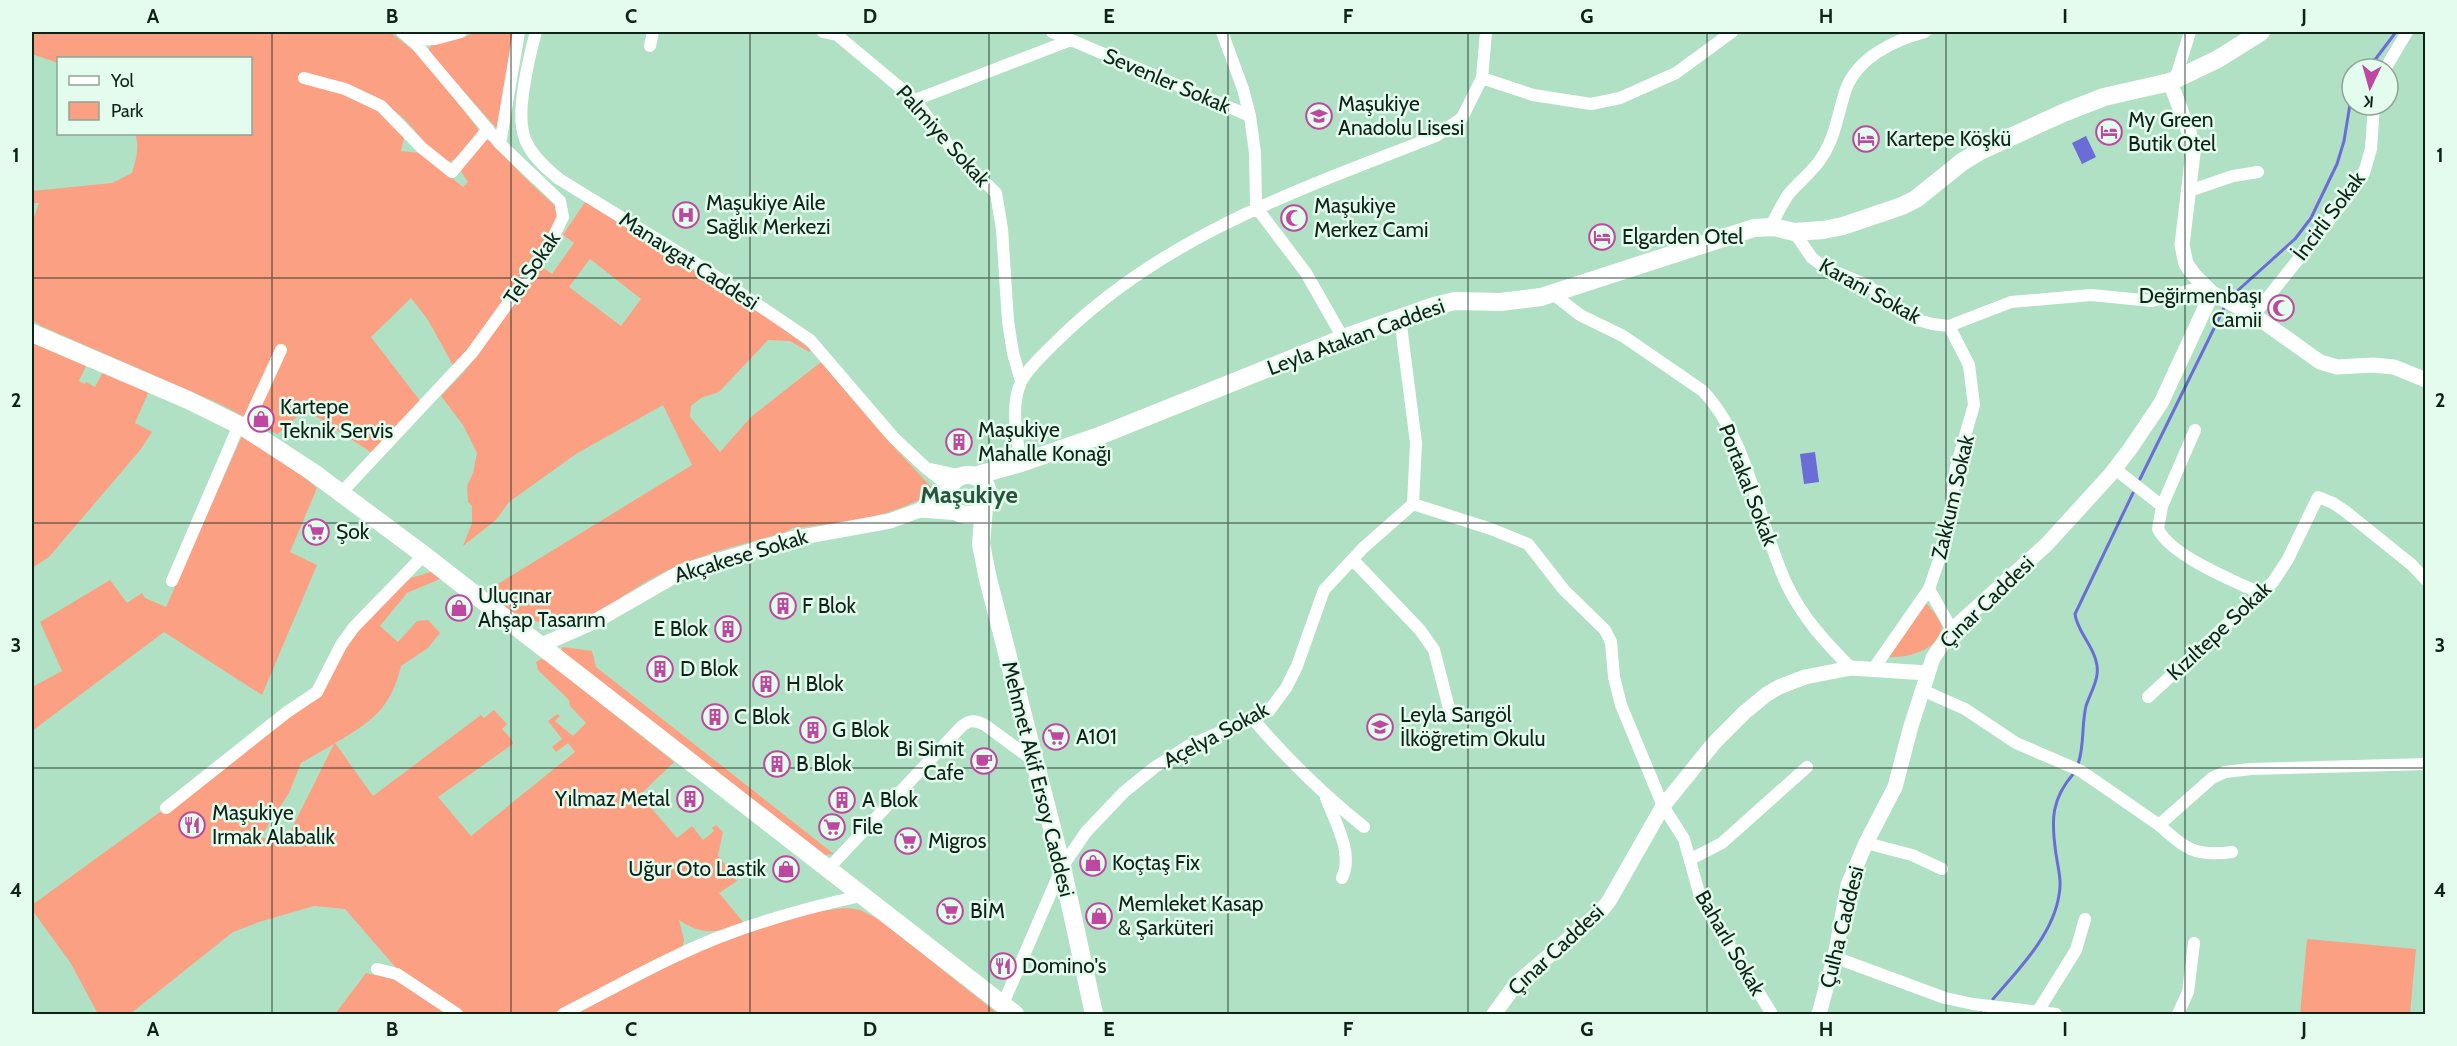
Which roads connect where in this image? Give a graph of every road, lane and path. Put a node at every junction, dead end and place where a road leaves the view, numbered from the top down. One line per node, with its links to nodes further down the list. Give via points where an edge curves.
1 (461, 32): 14 (street, via 435,39)
2 (519, 32): 25 (street)
3 (536, 32): 45 (street, Manavgat Caddesi, via 520,119 525,141 539,161 559,179 699,265 810,340 894,438 926,468)
4 (653, 32): 16 (street)
5 (823, 32): 21 (street, Palmiye Sokak, via 837,35)
6 (1052, 32): 15 (street, Sevenler Sokak)
7 (1222, 32): 22 (street)
8 (1486, 32): 19 (street)
9 (1732, 32): 19 (street, via 1676,73 1620,98 1591,104 1533,95)
10 (1925, 32): 29 (street, via 1882,49 1860,67 1851,79 1835,131 1822,157 1788,195)
11 (2190, 32): 20 (street)
12 (2261, 32): 20 (main road, Leyla Atakan Caddesi)
13 (2407, 32): 17 (street)
14 (407, 36): 24 (street, Tel Sokak)
15 (1071, 40): 21 (street); 22 (street, Sevenler Sokak)
16 (650, 46)
17 (2392, 57)
18 (304, 78): 24 (street, via 345,89 381,106 452,172)
19 (1482, 78): 28 (street, via 1462,117 1436,136)
20 (2172, 81): 27 (street, via 2192,143); 30 (main road, Leyla Atakan Caddesi, via 2104,97 2021,132 1962,162 1902,206 1843,226)
21 (915, 100): 40 (street, Palmiye Sokak, via 952,150 996,193 1008,321)
22 (1250, 116): 28 (street)
23 (2373, 117): 33 (street, İncirli Sokak, via 2371,149 2364,173)
24 (488, 129): 25 (street, Tel Sokak)
25 (501, 144): 46 (street, Tel Sokak, via 560,201 563,211 558,231 459,370)
26 (2258, 172): 27 (street)
27 (2189, 191): 31 (street, via 2183,254 2194,275)
28 (1256, 207): 37 (street, via 1306,273); 40 (street, via 1179,248 1111,294 1054,344)
29 (1770, 227): 30 (main road, Leyla Atakan Caddesi); 32 (main road, Leyla Atakan Caddesi, via 1741,232)
30 (1794, 232): 35 (street, Karani Sokak, via 1812,258 1824,267 1867,285 1911,318)
31 (2209, 290): 33 (street); 35 (street, Karani Sokak, via 2152,301 2091,295 2011,302); 44 (street, Çınar Caddesi, via 2157,410)
32 (1553, 294): 34 (main road, Leyla Atakan Caddesi, via 1500,302 1448,302); 61 (street, Portakal Sokak, via 1580,315 1623,336 1713,402 1731,434 1779,566 1800,610)
33 (2254, 315): 39 (street, via 2328,366 2382,365)
34 (1400, 318): 37 (main road, Leyla Atakan Caddesi); 48 (street, via 1416,443)
35 (1949, 326): 57 (street, Zakkum Sokak, via 1969,365 1974,405 1956,467 1947,537)
36 (32, 333): 41 (main road, via 168,390)
37 (1343, 338): 43 (main road, Leyla Atakan Caddesi, via 1099,436)
38 (281, 350): 41 (street)
39 (2426, 380)
40 (1021, 381): 43 (street, via 1016,413)
41 (242, 427): 46 (main road); 56 (street)
42 (2195, 430): 49 (street)
43 (1021, 463): 45 (main road); 47 (main road, via 998,479)
44 (2115, 469): 49 (street); 59 (street, Çınar Caddesi, via 2047,544)
45 (959, 483): 47 (main road, via 982,480); 50 (street); 51 (main road, via 950,504)
46 (342, 493): 53 (main road)
47 (986, 499): 51 (main road, via 973,515); 52 (main road)
48 (1413, 504): 54 (street, Açelya Sokak); 72 (street, Baharlı Sokak, via 1528,544 1564,590 1605,630 1611,642 1617,690)
49 (2162, 506): 58 (street, via 2158,529 2167,541 2204,567)
50 (920, 510): 51 (street); 60 (street, Akçakese Sokak, via 873,525 791,538 697,566 594,622)
51 (963, 514): 52 (main road)
52 (981, 544): 68 (main road, Mehmet Akif Ersoy Caddesi)
53 (424, 555): 60 (main road); 73 (street, via 354,627 317,692)
54 (1353, 560): 66 (street, via 1434,650); 67 (street, Açelya Sokak, via 1324,590 1286,688 1269,711)
55 (2426, 580): 58 (street, Kızıltepe Sokak, via 2345,511 2318,497 2280,573)
56 (172, 581)
57 (1929, 589): 59 (street, Zakkum Sokak); 62 (street)
58 (2262, 594): 65 (street, Kızıltepe Sokak)
59 (1952, 630): 63 (street, Çınar Caddesi)
60 (539, 646): 80 (main road)
61 (1851, 668): 62 (street, Çınar Caddesi); 72 (street, Çınar Caddesi, via 1790,682 1758,700 1714,743)
62 (1874, 668): 63 (street, Çınar Caddesi)
63 (1927, 673): 64 (street, Çulha Caddesi)
64 (1922, 690): 74 (street, via 1965,710 2016,743 2076,769); 76 (street, Çulha Caddesi, via 1895,787)
65 (2148, 697)
66 (1451, 716)
67 (1253, 719): 71 (street); 79 (street, Açelya Sokak, via 1188,746 1140,778 1098,818)
68 (1034, 761): 79 (main road, Mehmet Akif Ersoy Caddesi); 80 (street, via 970,720)
69 (2426, 764): 74 (street, via 2225,772 2197,790)
70 (1807, 766): 78 (street, via 1722,843)
71 (1326, 796): 75 (street); 82 (street, via 1347,859)
72 (1663, 806): 78 (street, Baharlı Sokak, via 1680,830); 93 (street, Çınar Caddesi, via 1601,911 1515,984)
73 (166, 808)
74 (2159, 825): 77 (street, via 2191,851)
75 (1364, 827)
76 (1866, 843): 81 (street, via 1912,855); 86 (street, Çulha Caddesi, via 1848,885)
77 (2232, 852)
78 (1691, 859): 94 (street, Baharlı Sokak, via 1698,892 1707,911)
79 (1062, 867): 88 (street, Açelya Sokak); 92 (main road, Mehmet Akif Ersoy Caddesi)
80 (828, 869): 83 (main road)
81 (1942, 869)
82 (1342, 878)
83 (861, 896): 88 (main road); 91 (street, via 731,932)
84 (2085, 920): 89 (street, via 2076,950)
85 (2194, 943): 97 (street, via 2188,992)
86 (1834, 957): 89 (street, via 1945,998 1973,1005); 95 (street, Çulha Caddesi)
87 (377, 969): 90 (street, via 397,974)
88 (1009, 1009)
89 (2038, 1011): 96 (street)
90 (457, 1014)
91 (563, 1014)
92 (1094, 1014)
93 (1494, 1014)
94 (1772, 1014)
95 (1819, 1014)
96 (2056, 1014)
97 (2178, 1014)

